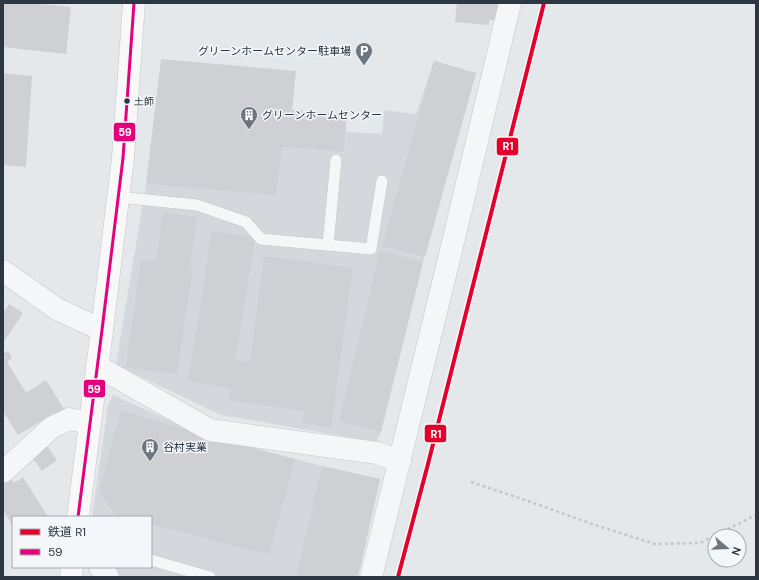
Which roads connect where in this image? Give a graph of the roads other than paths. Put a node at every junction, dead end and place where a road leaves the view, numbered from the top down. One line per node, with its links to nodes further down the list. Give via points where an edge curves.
1 (134, 3): 5 (main road)
2 (510, 3): 11 (street)
3 (336, 160): 6 (lane)
4 (382, 181): 6 (lane, via 371,249)
5 (118, 197): 6 (lane, via 197,205 246,222 261,239); 8 (main road)
6 (328, 245)
7 (3, 271): 8 (street, via 57,309)
8 (102, 330): 9 (main road)
9 (97, 366): 10 (main road); 11 (street, via 210,430 377,453)
10 (90, 423): 12 (street, via 69,419 50,428); 13 (main road)
11 (400, 461): 19 (street)
12 (3, 472)
13 (78, 516)
14 (152, 560): 16 (lane)
15 (102, 568): 17 (street)
16 (179, 573): 18 (lane)
17 (108, 577)
18 (210, 577)
19 (371, 577)

